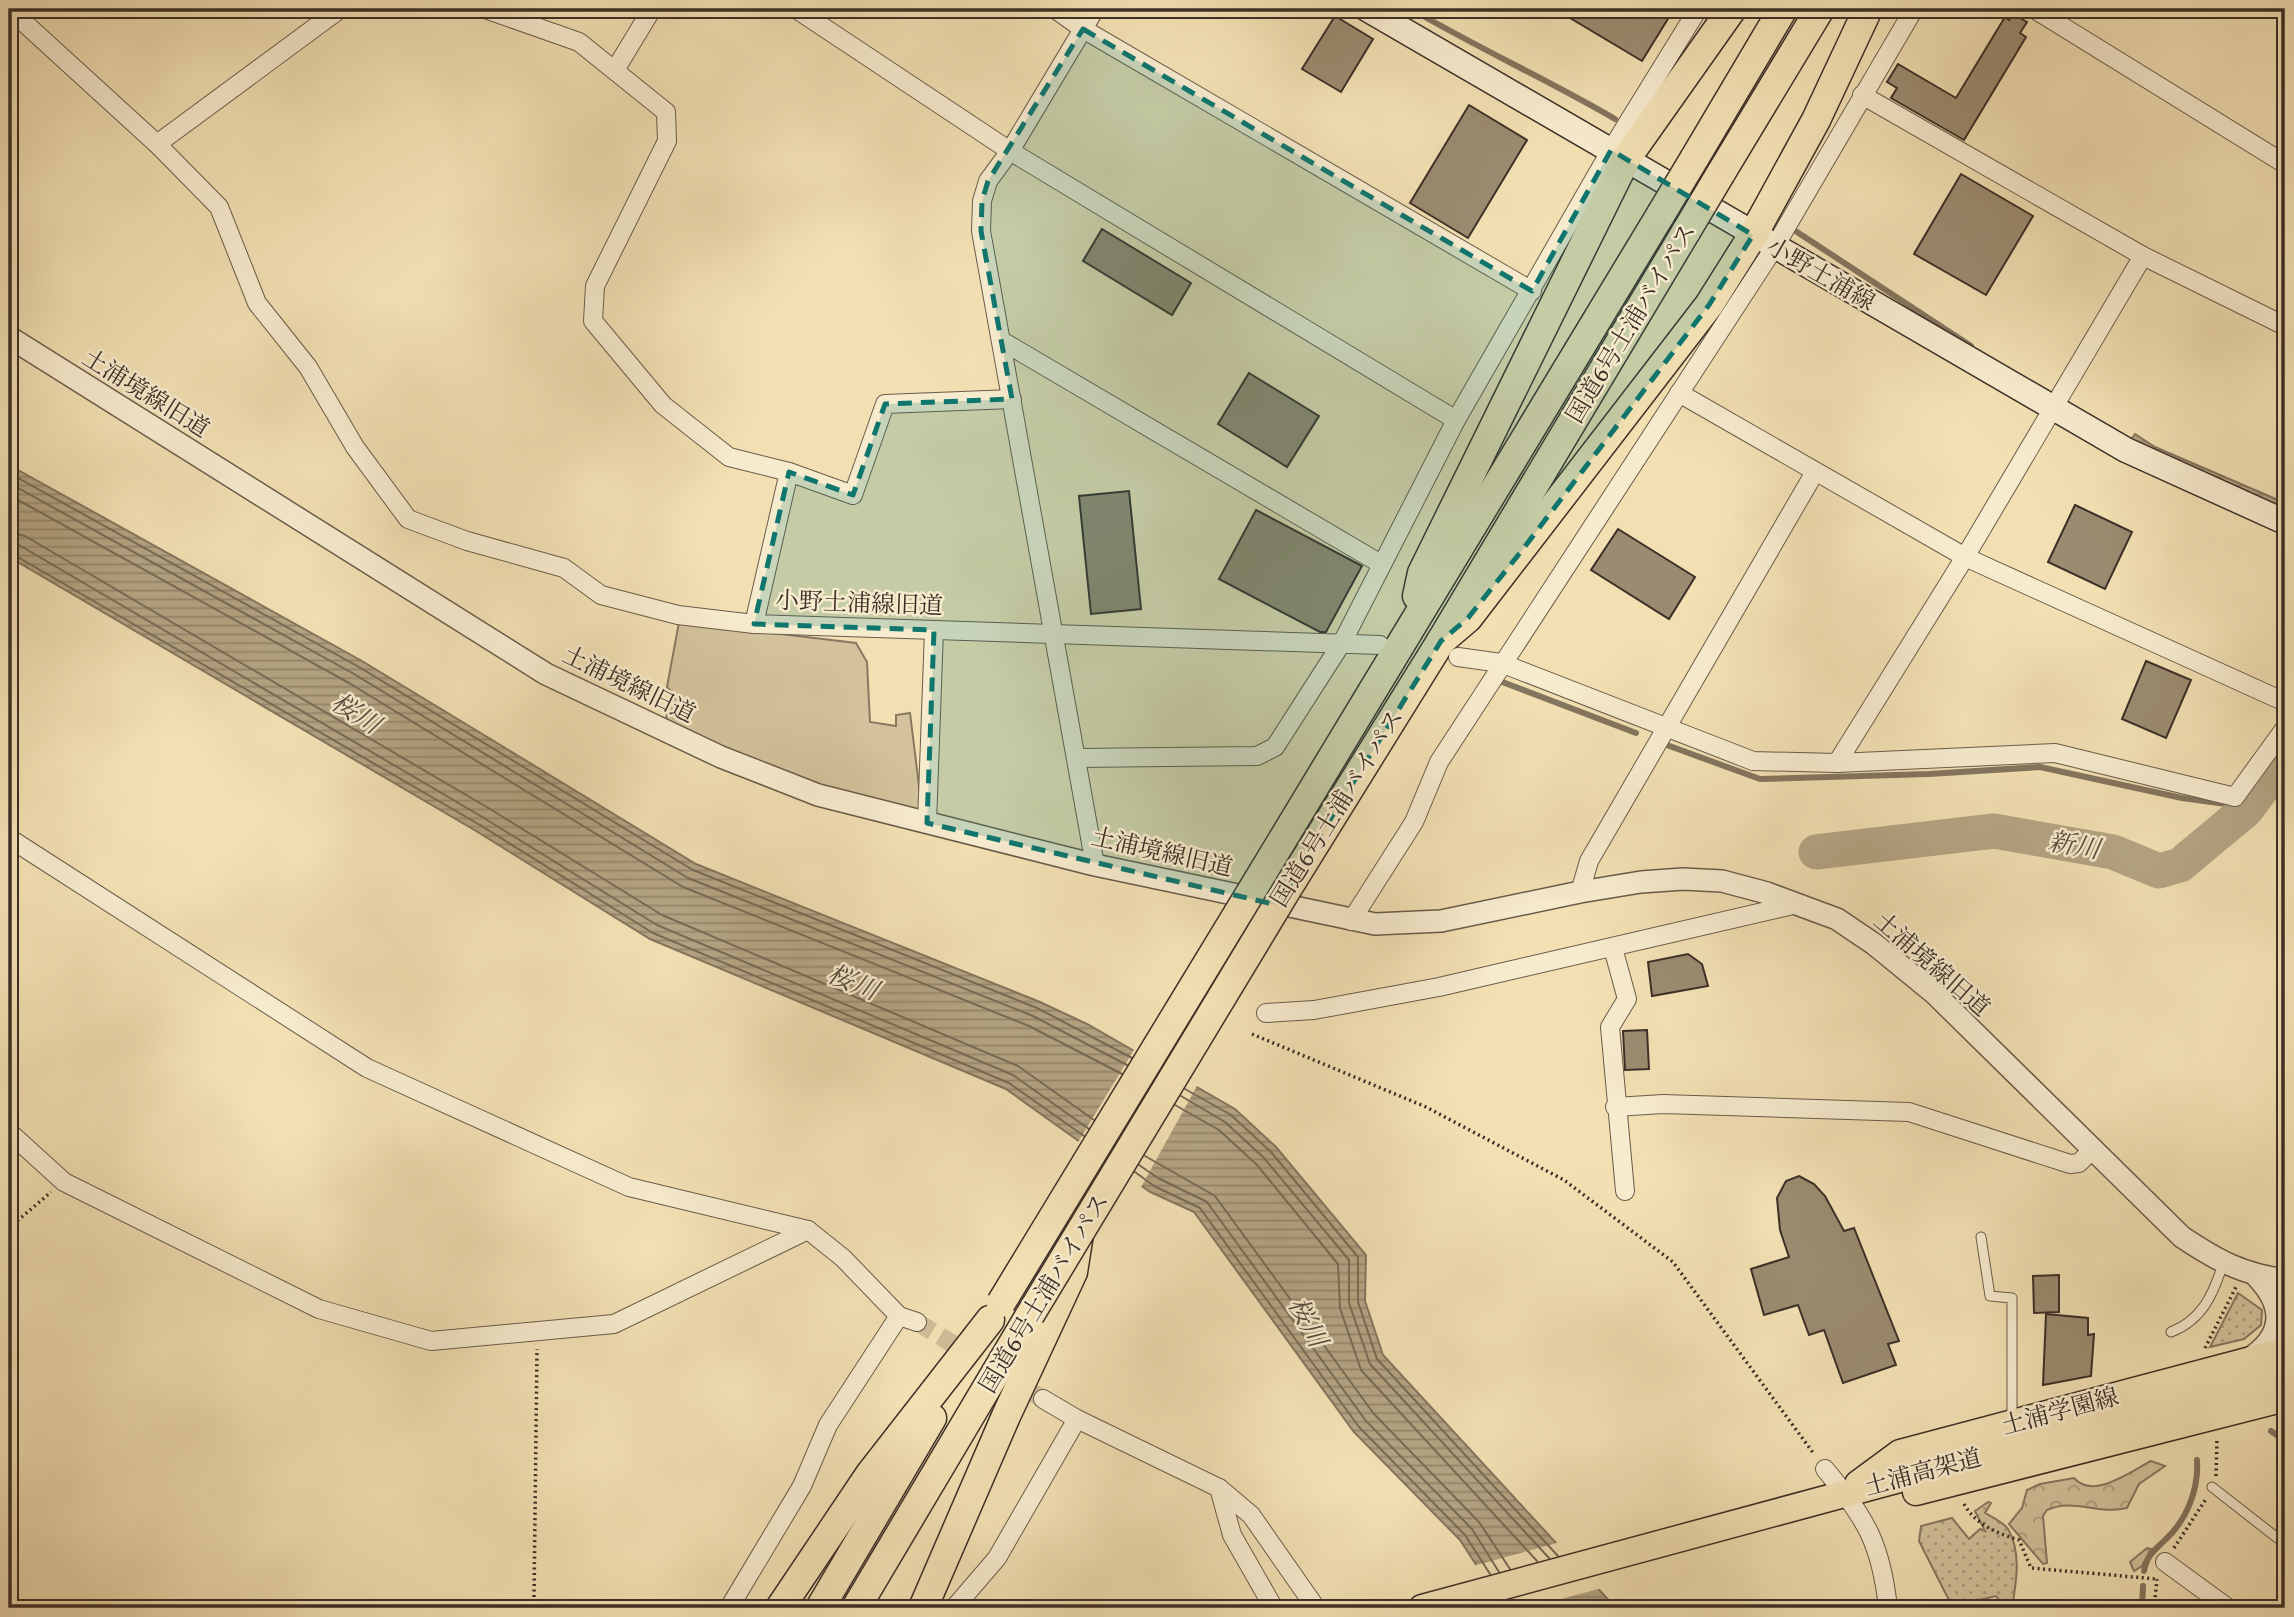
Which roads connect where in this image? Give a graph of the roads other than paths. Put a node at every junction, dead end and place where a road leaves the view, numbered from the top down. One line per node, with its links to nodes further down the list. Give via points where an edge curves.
1 (15, 9): 19 (street, via 19,18)
2 (340, 9): 19 (street)
3 (485, 9): 17 (street, via 579,42)
4 (652, 9): 17 (street)
5 (796, 9): 20 (street)
6 (1055, 9): 16 (street)
7 (1095, 9): 16 (street)
8 (1367, 9): 21 (main road, 小野土浦線)
9 (1698, 9): 21 (street)
10 (1732, 9): 21 (highway)
11 (1783, 9): 39 (highway, 国道6号土浦バイパス, bridge)
12 (1820, 9): 44 (highway, 国道6号土浦バイパス, bridge, via 1687,230)
13 (1868, 9): 23 (highway)
14 (1914, 9): 18 (street)
15 (2034, 9): 22 (street)
16 (1083, 29): 20 (street); 25 (street)
17 (615, 70): 33 (street, via 666,112 667,141 595,286 593,321 663,405 729,457)
18 (1862, 95): 23 (street); 24 (street)
19 (157, 144): 38 (street, via 219,207 257,303 308,367 355,447 408,519 564,568 601,595 678,615)
20 (1010, 150): 28 (street, via 988,181 982,201 981,231); 32 (street)
21 (1618, 154): 23 (main road, 小野土浦線); 25 (street); 39 (highway, via 1422,573)
22 (2285, 164)
23 (1763, 241): 29 (street); 31 (main road, 小野土浦線); 44 (highway, via 1468,618)
24 (2143, 256): 26 (street); 31 (street)
25 (1532, 291): 32 (street)
26 (2285, 326)
27 (9, 337): 51 (street, 土浦境線旧道, via 546,674 720,757 818,795)
28 (1002, 341): 30 (street); 37 (street)
29 (1679, 393): 34 (street); 45 (street)
30 (1012, 399): 33 (street, via 885,404 853,495); 41 (street)
31 (2053, 408): 35 (main road, 小野土浦線, via 2126,450); 36 (street)
32 (1456, 420): 37 (street)
33 (789, 472): 38 (street, 小野土浦線旧道)
34 (1815, 472): 36 (street); 47 (street)
35 (2285, 522)
36 (1965, 557): 46 (street); 50 (street)
37 (1381, 564): 42 (street)
38 (754, 624): 40 (street, 小野土浦線旧道)
39 (1409, 629): 68 (highway, 国道6号土浦バイパス, bridge)
40 (934, 630): 41 (street, 小野土浦線旧道); 51 (street)
41 (1055, 633): 42 (street, 小野土浦線旧道); 49 (street)
42 (1343, 641): 43 (street, 小野土浦線旧道); 49 (street, via 1275,747 1257,756)
43 (1380, 645)
44 (1449, 649): 45 (street); 70 (highway, 国道6号土浦バイパス, bridge, via 1289,886 1080,1233)
45 (1502, 663): 47 (street); 56 (street, via 1438,762 1414,822)
46 (2285, 702)
47 (1666, 727): 50 (street, via 1753,761); 54 (street, via 1589,861)
48 (2285, 728): 50 (street, via 2235,797 2055,753)
49 (1077, 758): 53 (street)
50 (1837, 763)
51 (927, 823): 53 (street, 土浦境線旧道)
52 (9, 838): 63 (street, via 367,1068 629,1187)
53 (1095, 864): 56 (street, 土浦境線旧道)
54 (1580, 892): 55 (street, 土浦境線旧道, via 1641,882 1722,881); 56 (street, 土浦境線旧道, via 1441,921 1401,925)
55 (1797, 904): 57 (street); 61 (street, 土浦境線旧道, via 1837,919 1934,993)
56 (1351, 921)
57 (1613, 948): 58 (street, via 1339,1006); 59 (street, via 1627,999 1610,1027)
58 (1266, 1013)
59 (1615, 1107): 61 (street, via 1663,1104 1909,1112 2070,1164 2079,1163); 62 (street)
60 (9, 1132): 63 (street, via 64,1182 319,1309 431,1341 614,1324)
61 (2092, 1150): 65 (street, 土浦境線旧道, via 2182,1237)
62 (1625, 1191)
63 (808, 1230): 69 (street, via 843,1258)
64 (1982, 1237): 79 (lane, via 1990,1296 2012,1298)
65 (2223, 1264): 66 (street, 土浦境線旧道); 72 (lane, via 2206,1306 2188,1325)
66 (2247, 1280): 67 (street, 土浦境線旧道); 74 (street, via 2271,1291 2278,1321 2263,1350)
67 (2285, 1280)
68 (995, 1312): 88 (highway, via 870,1474); 89 (highway, 国道6号土浦バイパス)
69 (899, 1316): 71 (street); 87 (street, via 828,1425 802,1486)
70 (1039, 1321): 90 (highway, 国道6号土浦バイパス); 91 (highway)
71 (917, 1322)
72 (2171, 1332)
73 (2285, 1351): 74 (main road, 土浦学園線)
74 (2248, 1361): 79 (main road, 土浦学園線)
75 (2285, 1375): 83 (main road, 土浦高架道)
76 (2285, 1398): 83 (main road, 土浦学園線, via 1889,1498)
77 (1043, 1399): 78 (street)
78 (1077, 1419): 82 (street); 92 (street, via 997,1558)
79 (2012, 1423): 83 (main road, 土浦学園線, via 1900,1453)
80 (1825, 1469): 83 (street)
81 (2212, 1487): 84 (lane)
82 (1219, 1488): 86 (street, via 1232,1535); 93 (street, via 1251,1515)
83 (1833, 1497): 94 (main road, 土浦学園線); 95 (street, via 1863,1517 1883,1568)
84 (2285, 1544)
85 (2165, 1562): 96 (street)
86 (1272, 1605)
87 (729, 1608)
88 (780, 1608)
89 (820, 1608)
90 (856, 1608)
91 (923, 1608)
92 (954, 1608)
93 (1315, 1608)
94 (1422, 1608)
95 (1888, 1608)
96 (2228, 1608)

